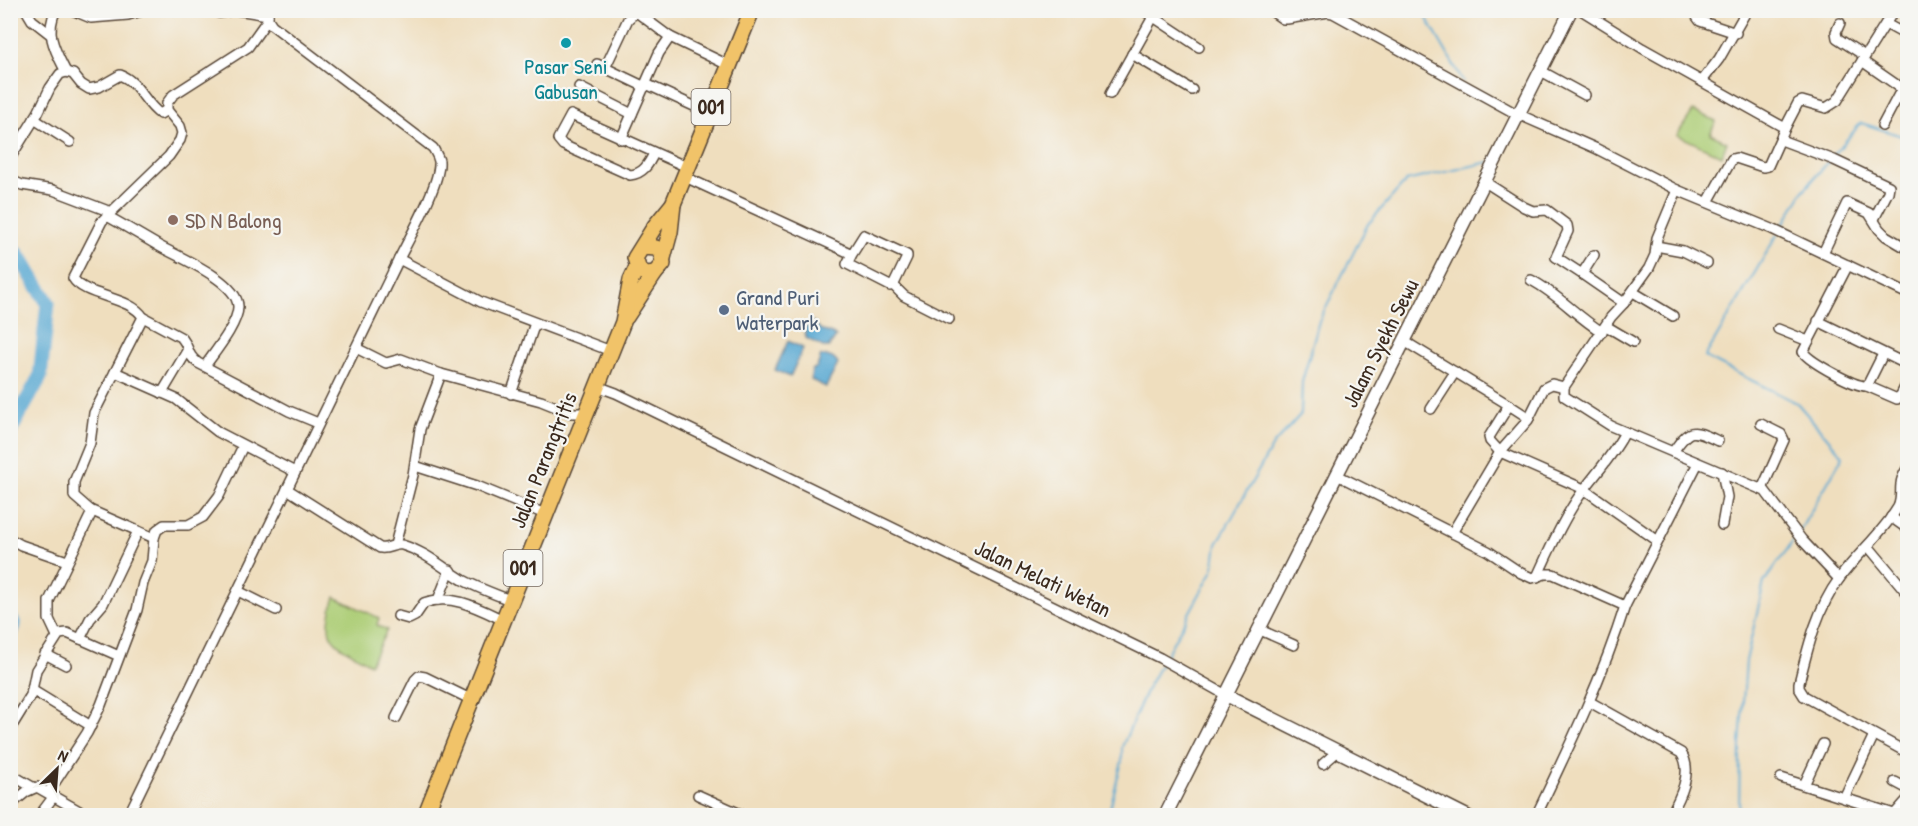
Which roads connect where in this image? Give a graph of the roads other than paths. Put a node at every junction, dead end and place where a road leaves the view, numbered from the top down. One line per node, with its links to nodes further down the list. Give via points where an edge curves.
1 (26, 10): 20 (street)
2 (56, 10): 20 (street)
3 (72, 10): 4 (street, via 91,18)
4 (145, 10)
5 (211, 10): 6 (street, via 219,14)
6 (236, 10): 15 (street)
7 (752, 10): 26 (main road, 001)
8 (1143, 10): 16 (street)
9 (1571, 10): 27 (street, Jalam Syekh Sewu)
10 (1581, 10): 29 (street)
11 (1699, 10): 19 (street, via 1700,21)
12 (1747, 10): 19 (street)
13 (1894, 10): 18 (street)
14 (1270, 11): 39 (street, via 1283,19 1333,13)
15 (268, 15): 36 (street, via 248,48 173,94); 63 (street, via 272,25 297,46 433,148 439,169)
16 (1153, 17): 23 (street); 24 (street)
17 (1840, 23): 25 (street, via 1837,38)
18 (1886, 24): 21 (street); 25 (street)
19 (1736, 33): 29 (street)
20 (50, 34): 28 (street)
21 (1908, 36)
22 (670, 37): 26 (street); 31 (street); 31 (street, via 635,13 601,66)
23 (1199, 47)
24 (1132, 54): 33 (street); 34 (street)
25 (1863, 59): 30 (street); 42 (street, via 1834,104 1826,108 1798,102)
26 (728, 65): 37 (main road, 001)
27 (1541, 70): 35 (street); 39 (street, Jalam Syekh Sewu)
28 (66, 72): 36 (street, via 89,89 120,75 126,77 154,110 160,114); 40 (street, via 56,77)
29 (1702, 81): 42 (street)
30 (1905, 83): 41 (street)
31 (646, 85): 37 (street); 38 (street)
32 (579, 87): 38 (street)
33 (1192, 90)
34 (1110, 94)
35 (1585, 95)
36 (166, 110): 54 (street, via 180,126 180,140 169,156)
37 (709, 113): 48 (main road, 001)
38 (632, 114): 43 (street)
39 (1516, 114): 50 (street, Jalam Syekh Sewu); 51 (street)
40 (34, 119): 45 (street); 47 (street)
41 (1882, 126)
42 (1785, 128): 44 (street)
43 (621, 139): 46 (street); 46 (street, via 571,115 558,140 630,175 646,168)
44 (1781, 140): 52 (street, via 1765,167 1732,159); 55 (street, via 1889,186)
45 (70, 142)
46 (654, 153): 48 (street)
47 (10, 158)
48 (685, 171): 53 (main road, 001); 60 (street)
49 (10, 180): 54 (street, via 52,190)
50 (1485, 182): 68 (street, via 1524,207 1547,210 1567,225 1556,257); 82 (street, Jalam Syekh Sewu)
51 (1677, 190): 52 (street); 56 (street)
52 (1707, 202): 59 (street)
53 (672, 204): 57 (main road, 001); 62 (main road, 001)
54 (109, 214): 75 (street, via 96,231 74,280 127,304); 90 (street, via 204,270 229,289 237,301 234,320)
55 (1874, 219): 58 (street, via 1886,236); 59 (street, via 1847,203)
56 (1656, 246): 64 (street, via 1683,251); 71 (street, via 1649,268)
57 (643, 247): 62 (main road, via 656,248); 66 (main road, 001, via 635,258)
58 (1908, 249)
59 (1823, 253): 65 (street)
60 (852, 254): 70 (street, via 847,264); 70 (street, via 864,235 907,255)
61 (1594, 255): 68 (street)
62 (663, 258): 67 (main road, 001)
63 (399, 259): 79 (street, via 481,302); 85 (street)
64 (1707, 263)
65 (1848, 265): 72 (street); 77 (street)
66 (637, 267): 67 (main road, via 647,274); 78 (main road, Jalan Parangtritis / 001)
67 (655, 273): 78 (main road, Jalan Parangtritis / 001)
68 (1582, 274): 73 (street)
69 (1531, 280): 80 (street, via 1559,297 1580,317)
70 (892, 285): 76 (street, via 904,296)
71 (1633, 292): 73 (street); 74 (street)
72 (1908, 294)
73 (1624, 303): 80 (street)
74 (1672, 316)
75 (143, 317): 86 (street, via 182,338); 91 (street)
76 (949, 319)
77 (1818, 321): 83 (street); 88 (street)
78 (623, 322): 87 (main road, Jalan Parangtritis / 001)
79 (536, 323): 87 (street); 99 (street)
80 (1604, 329): 84 (street); 97 (street)
81 (1778, 329): 83 (street)
82 (1404, 341): 92 (street); 116 (street, Jalam Syekh Sewu)
83 (1808, 341): 96 (street, via 1806,356 1855,384)
84 (1633, 342)
85 (356, 348): 93 (street, via 386,363 401,359); 104 (street)
86 (187, 351): 90 (street); 98 (street)
87 (611, 351): 95 (main road, Jalan Parangtritis / 001)
88 (1883, 354): 89 (street); 96 (street)
89 (1908, 365)
90 (204, 366): 104 (street)
91 (115, 372): 98 (street); 120 (street, via 94,413 90,443 73,488 74,496)
92 (1455, 372): 100 (street); 101 (street)
93 (441, 374): 99 (street); 112 (street, via 420,429)
94 (1908, 381): 96 (street, via 1897,399)
95 (597, 386): 102 (main road, Jalan Parangtritis / 001); 152 (street, Jalan Melati Wetan, via 1160,658)
96 (1867, 386)
97 (1564, 387): 103 (street, via 1546,386); 106 (street, via 1566,398)
98 (162, 393): 108 (street)
99 (511, 394): 102 (street, via 572,413)
100 (1509, 405): 103 (street); 109 (street, via 1489,437)
101 (1431, 409)
102 (586, 413): 121 (main road, Jalan Parangtritis / 001)
103 (1529, 418): 109 (street)
104 (318, 423): 114 (street)
105 (1761, 424): 119 (street, via 1784,438)
106 (1625, 432): 110 (street); 118 (street)
107 (1718, 441): 110 (street, via 1690,432)
108 (243, 446): 114 (street); 128 (street, via 207,513 188,525 161,526)
109 (1500, 452): 118 (street); 126 (street)
110 (1673, 452): 111 (street)
111 (1698, 463): 115 (street); 129 (street)
112 (415, 466): 121 (street); 130 (street)
113 (1908, 467): 122 (street, via 1901,482 1900,501)
114 (295, 472): 117 (street)
115 (1722, 472): 119 (street); 123 (street, via 1727,497)
116 (1336, 475): 126 (street); 144 (street, Jalam Syekh Sewu)
117 (287, 489): 130 (street, via 380,548); 136 (street)
118 (1584, 489): 129 (street); 134 (street, via 1562,523)
119 (1762, 489): 135 (street)
120 (90, 510): 125 (street); 132 (street)
121 (545, 514): 139 (main road, Jalan Parangtritis / 001)
122 (1891, 517): 124 (street); 131 (street)
123 (1722, 525)
124 (1908, 529)
125 (138, 531): 128 (street); 146 (street, via 103,604)
126 (1452, 533): 134 (street, via 1521,573)
127 (10, 538): 132 (street)
128 (154, 538): 149 (street, via 152,561)
129 (1658, 541): 140 (street)
130 (395, 545): 133 (street, via 416,551)
131 (1868, 546): 135 (street); 137 (street)
132 (67, 561): 145 (street, via 48,606)
133 (450, 570): 138 (street); 139 (street, via 472,585)
134 (1537, 577): 140 (street, via 1553,574)
135 (1839, 579): 158 (street, via 1816,625 1799,688 1804,696)
136 (238, 591): 141 (street); 177 (street)
137 (1908, 594)
138 (438, 600): 142 (street, via 421,605 409,619); 143 (street, via 465,603)
139 (510, 600): 143 (main road, Jalan Parangtritis / 001)
140 (1625, 606): 154 (street)
141 (276, 610)
142 (398, 616)
143 (503, 620): 153 (main road, Jalan Parangtritis / 001)
144 (1258, 629): 147 (street); 152 (street, Jalam Syekh Sewu)
145 (57, 636): 146 (street, via 64,632); 148 (street)
146 (80, 639): 149 (street)
147 (1294, 645)
148 (45, 654): 150 (street); 151 (street, via 34,675)
149 (119, 656): 156 (street)
150 (66, 665)
151 (32, 690): 156 (street); 157 (street)
152 (1226, 695): 161 (street, Jalan Melati Wetan); 180 (street, Jalam Syekh Sewu)
153 (470, 699): 155 (street, via 419,676); 178 (main road, Jalan Parangtritis / 001)
154 (1590, 702): 182 (street); 183 (street, via 1681,753 1687,763 1686,771)
155 (396, 718)
156 (91, 726): 169 (street)
157 (10, 729)
158 (1874, 735): 160 (street); 171 (street)
159 (1822, 744): 166 (street)
160 (1906, 748)
161 (1338, 751): 162 (street); 181 (street, Jalan Melati Wetan)
162 (1323, 764)
163 (10, 774): 167 (street)
164 (1781, 778): 166 (street)
165 (1894, 782): 168 (street)
166 (1804, 785): 171 (street)
167 (34, 788): 169 (street); 173 (street)
168 (1908, 789)
169 (51, 794): 175 (street); 176 (street)
170 (698, 795): 179 (street)
171 (1844, 798): 174 (street)
172 (1908, 799): 174 (street)
173 (10, 805)
174 (1894, 815)
175 (39, 816)
176 (88, 816)
177 (128, 816)
178 (425, 816)
179 (745, 816)
180 (1165, 816)
181 (1467, 816)
182 (1536, 816)
183 (1670, 816)

